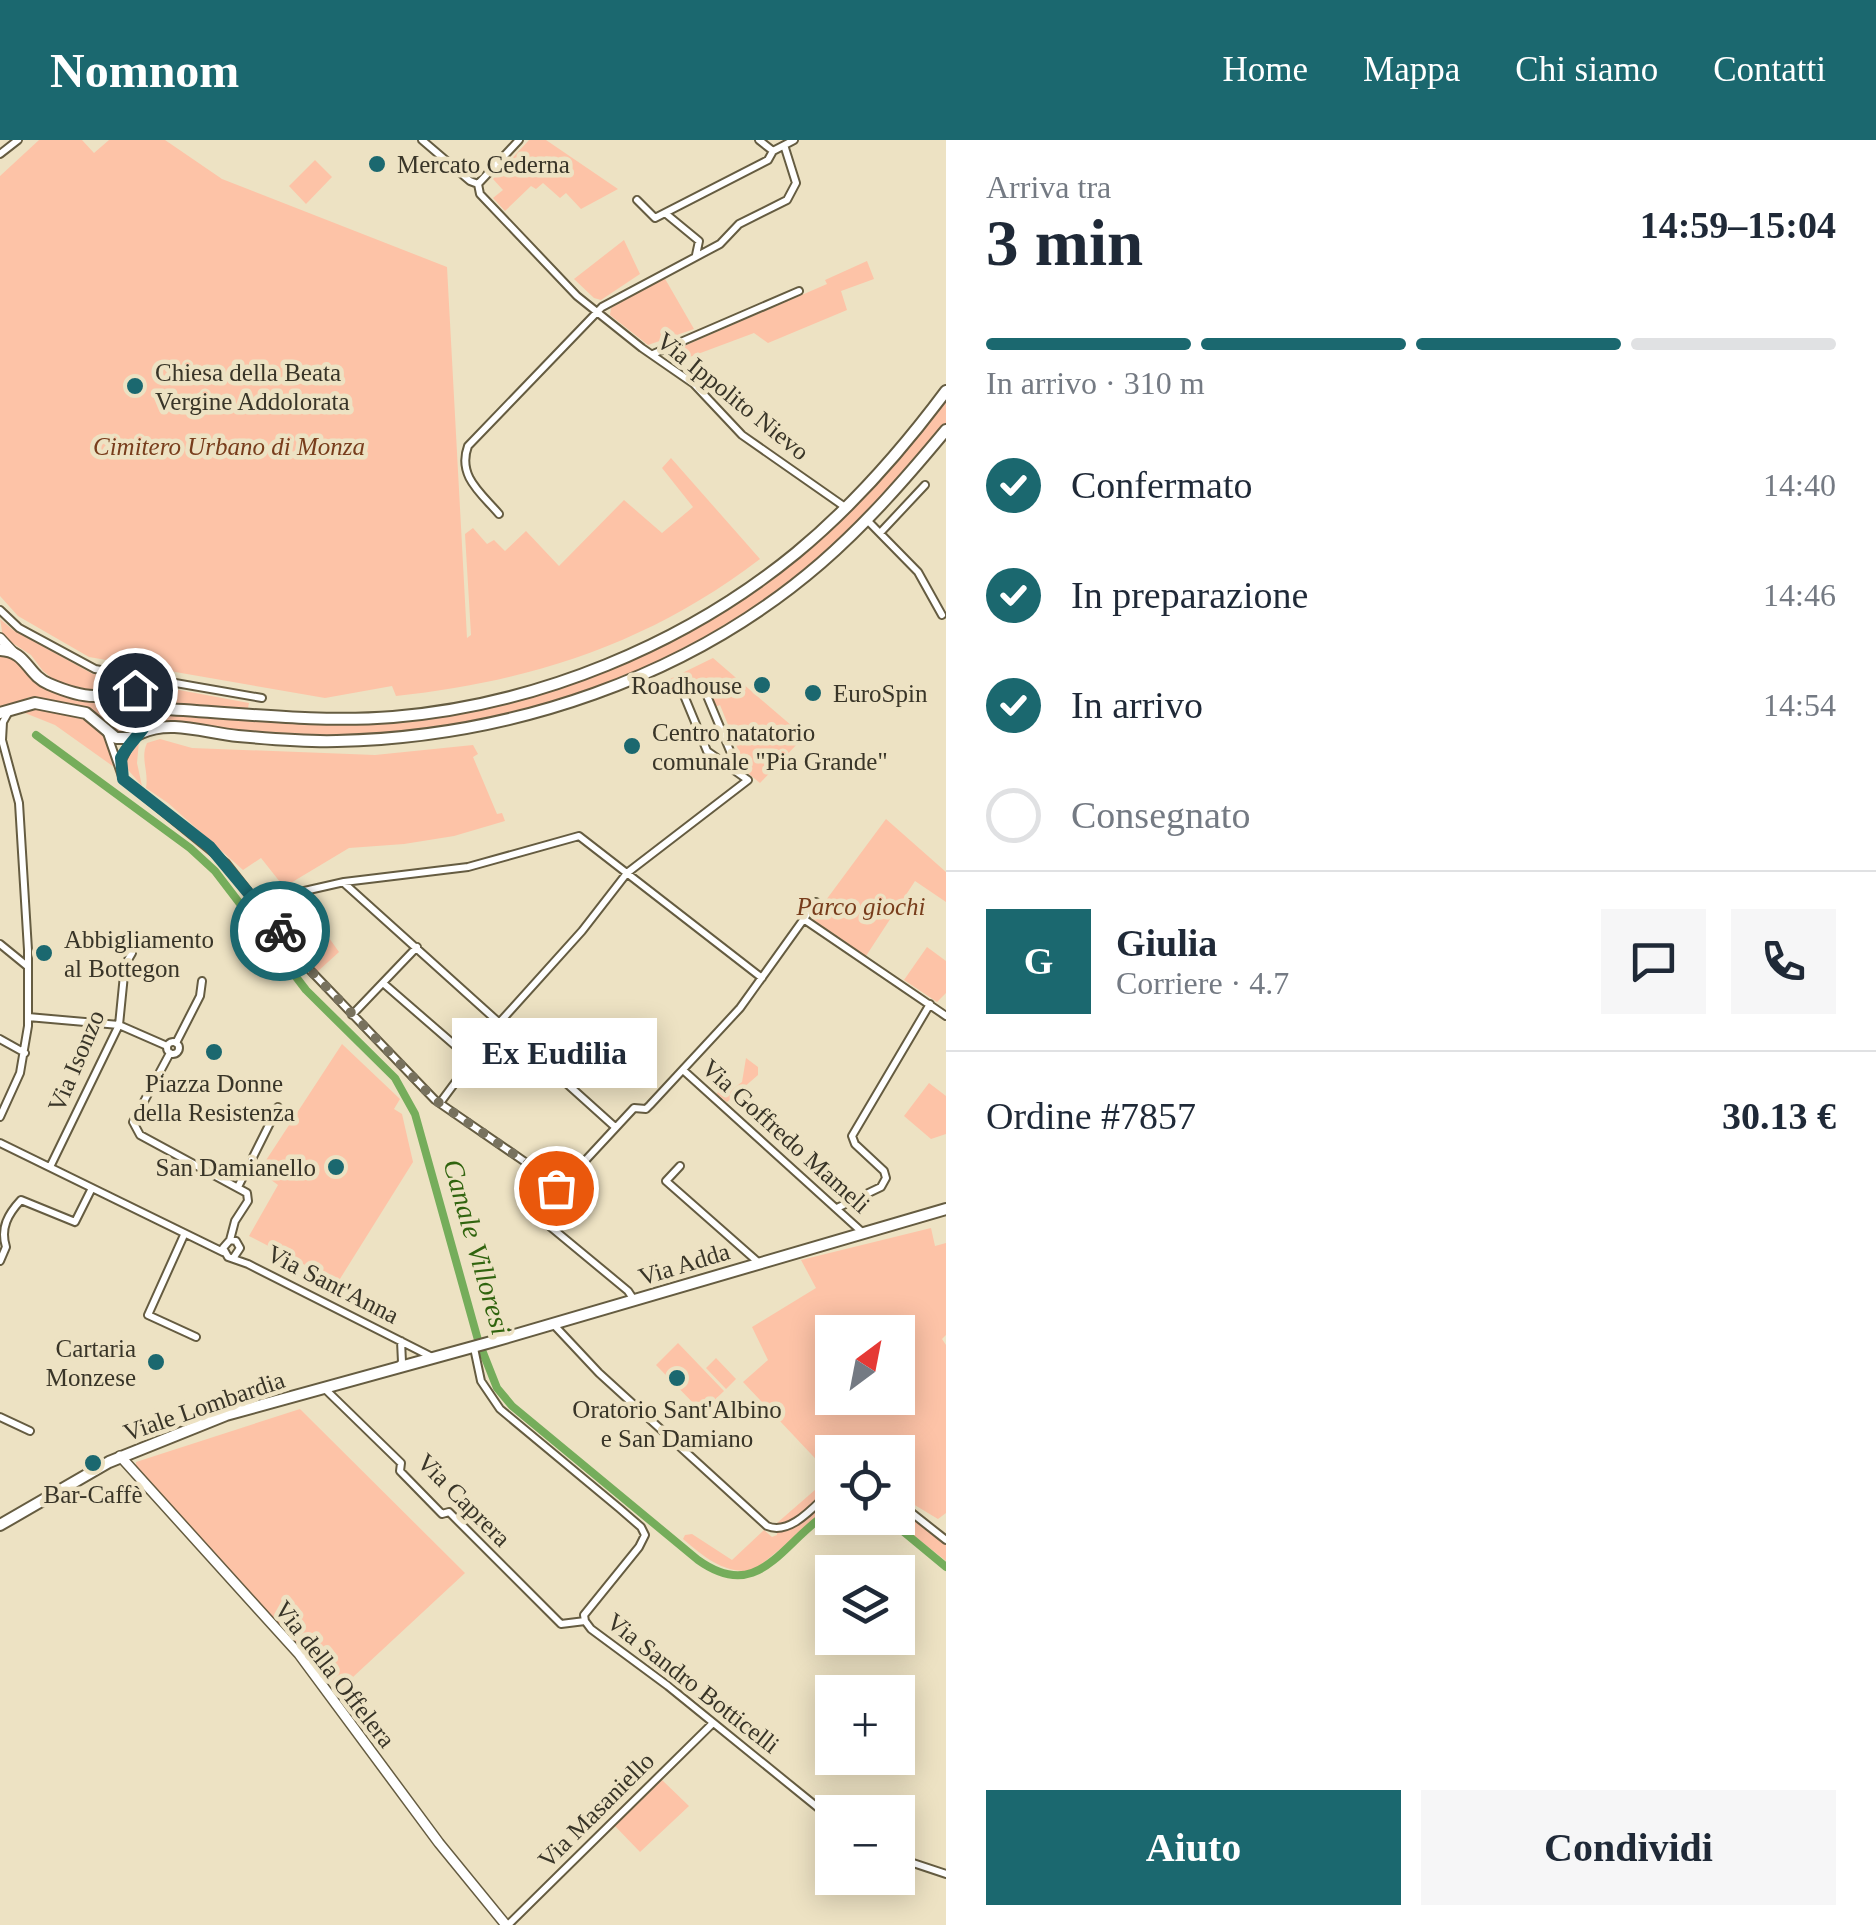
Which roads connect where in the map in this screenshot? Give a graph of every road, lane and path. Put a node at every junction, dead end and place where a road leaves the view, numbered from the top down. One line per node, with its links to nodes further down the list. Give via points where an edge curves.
1 (18, 140): 8 (street)
2 (422, 140): 9 (street, Via Ippolito Nievo)
3 (759, 140): 7 (street)
4 (794, 140): 6 (street)
5 (517, 141): 9 (street)
6 (785, 148): 7 (street); 12 (street, via 796,183 792,194)
7 (774, 151): 11 (street)
8 (0, 154)
9 (478, 184): 14 (street, Via Ippolito Nievo, via 480,194)
10 (638, 200): 11 (street, via 655,218)
11 (664, 213): 12 (street, via 699,241)
12 (696, 256): 14 (street)
13 (799, 292): 15 (street)
14 (597, 313): 15 (street, Via Ippolito Nievo); 20 (street, via 465,451 466,476)
15 (652, 354): 19 (street, Via Ippolito Nievo, via 694,384 742,435)
16 (946, 391): 19 (main road)
17 (946, 430): 21 (main road)
18 (924, 485): 22 (street)
19 (846, 508): 28 (main road, via 767,576 708,612 614,662 514,696 429,713 326,719)
20 (499, 514)
21 (867, 520): 22 (street); 31 (main road, via 819,564 712,639 635,677 511,719 378,740 287,740 168,726)
22 (880, 533): 24 (street, via 918,572)
23 (0, 612): 27 (street, via 95,669)
24 (942, 614)
25 (0, 638): 26 (street)
26 (6, 651): 28 (main road, via 26,660 46,683 96,697 128,688)
27 (262, 698)
28 (148, 704): 31 (main road, via 149,719)
29 (5, 713): 30 (main road, via 35,703 86,713); 32 (street)
30 (105, 731): 31 (main road, via 119,738); 33 (street)
31 (139, 734): 33 (street)
32 (1, 738): 43 (street, via 18,798)
33 (120, 765): 37 (street, via 126,782 210,847)
34 (738, 770): 34 (street, via 705,690 682,693 707,750); 35 (street, via 748,780)
35 (628, 873): 36 (street, via 579,836 468,867); 44 (street); 51 (street)
36 (344, 882): 37 (street); 41 (street)
37 (256, 902): 48 (street)
38 (816, 902): 39 (street)
39 (805, 920): 44 (street); 47 (street)
40 (0, 944): 43 (street)
41 (416, 947): 46 (street); 51 (street)
42 (132, 954): 52 (street, Via Isonzo, via 124,966)
43 (28, 967): 50 (street)
44 (762, 978): 57 (street)
45 (202, 982): 54 (street)
46 (384, 983): 48 (street); 56 (street)
47 (930, 1004): 49 (street); 68 (street, via 852,1136 886,1180)
48 (352, 1014): 58 (street)
49 (946, 1016)
50 (28, 1017): 52 (street); 55 (street)
51 (500, 1022): 56 (street); 61 (street)
52 (119, 1025): 54 (street); 64 (street, Via Isonzo)
53 (0, 1039): 55 (street)
54 (171, 1047): 65 (street, via 134,1116 136,1129)
55 (25, 1053): 60 (street)
56 (473, 1061): 58 (street)
57 (683, 1070): 61 (street, via 646,1109 634,1108); 68 (street, Via Goffredo Mameli)
58 (440, 1104): 67 (street)
59 (278, 1108): 65 (street)
60 (0, 1116)
61 (615, 1127): 67 (street)
62 (0, 1143): 64 (street, Via Sant'Anna)
63 (680, 1166): 76 (street, via 666,1180)
64 (50, 1167): 66 (street, Via Sant'Anna)
65 (238, 1186): 73 (street, via 248,1199)
66 (92, 1188): 70 (street, via 75,1222 21,1200); 72 (street, Via Sant'Anna)
67 (556, 1188): 77 (street, via 542,1219)
68 (838, 1208): 71 (street, Via Goffredo Mameli)
69 (946, 1208): 71 (main road, Via Adda)
70 (4, 1213): 75 (street)
71 (862, 1232): 76 (main road, Via Adda)
72 (184, 1234): 73 (street, Via Sant'Anna, via 206,1245); 79 (street, via 148,1315)
73 (229, 1242): 74 (street, Via Sant'Anna); 74 (street, Via Sant'Anna)
74 (237, 1254): 80 (street, Via Sant'Anna)
75 (0, 1261)
76 (758, 1262): 77 (main road, Via Adda)
77 (634, 1300): 78 (main road, Via Adda)
78 (553, 1324): 81 (main road, Via Adda); 88 (street, via 766,1526 790,1526)
79 (196, 1337)
80 (401, 1340): 82 (street, Via Sant'Anna); 83 (street, Via Sant'Anna)
81 (476, 1346): 82 (main road, Via Adda); 92 (street, Via Sandro Botticelli, via 477,1371 500,1410 645,1535)
82 (434, 1358): 83 (main road, Viale Lombardia)
83 (397, 1368): 84 (main road, Viale Lombardia)
84 (323, 1387): 87 (main road, Viale Lombardia); 92 (street, Via Caprera, via 442,1514 449,1512 561,1624)
85 (0, 1417): 86 (street)
86 (30, 1431)
87 (120, 1456): 90 (main road, Viale Lombardia); 97 (street, Via della Offelera, via 300,1654)
88 (815, 1505)
89 (915, 1515): 91 (street)
90 (0, 1525)
91 (946, 1540)
92 (585, 1621): 93 (street, Via Sandro Botticelli)
93 (712, 1724): 94 (street, Via Sandro Botticelli); 97 (street, Via Masaniello)
94 (815, 1805)
95 (915, 1864): 96 (street)
96 (946, 1874)
97 (507, 1925)

